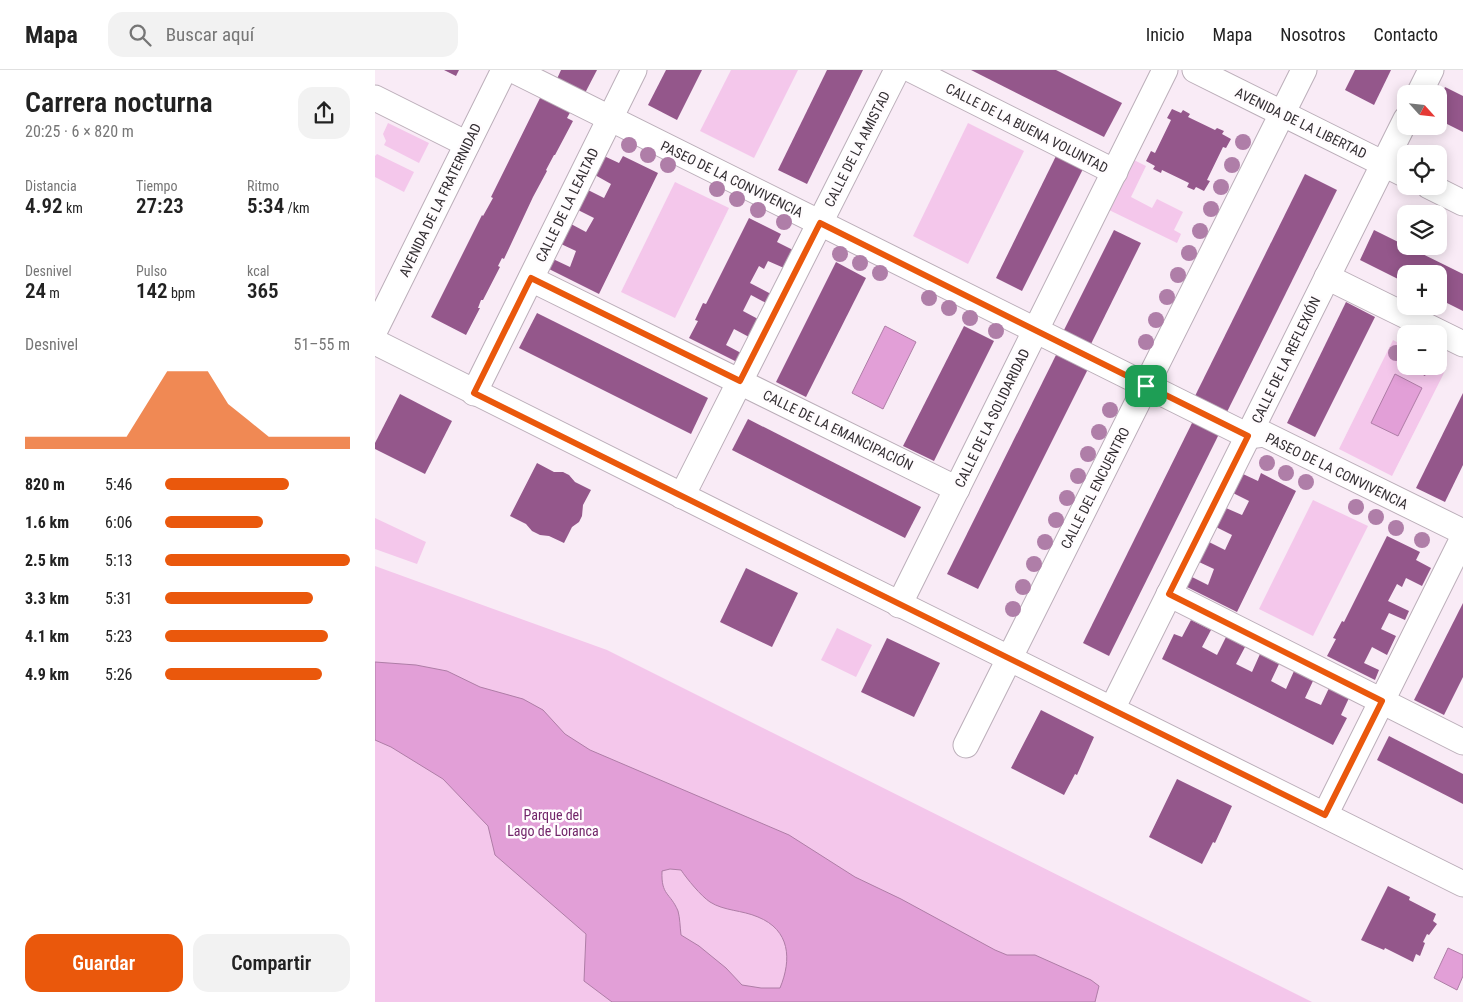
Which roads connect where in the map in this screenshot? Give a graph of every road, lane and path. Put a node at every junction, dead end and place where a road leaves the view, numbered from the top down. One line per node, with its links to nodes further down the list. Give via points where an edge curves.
1 (504, 70): 15 (street, AVENIDA DE LA FRATERNIDAD)
2 (513, 70): 13 (street, PASEO DE LA CONVIVENCIA)
3 (634, 70): 13 (street, CALLE DE LA LEALTAD)
4 (897, 70): 21 (street, CALLE DE LA AMISTAD)
5 (912, 70): 18 (street, CALLE DE LA BUENA VOLUNTAD)
6 (1165, 70): 18 (street, CALLE DE LA SOLIDARIDAD)
7 (1195, 70): 12 (street, AVENIDA DE LA LIBERTAD)
8 (1304, 70): 12 (street, CALLE DEL ENCUENTRO)
9 (1431, 70): 10 (street)
10 (1424, 85)
11 (375, 98): 15 (street)
12 (1282, 113): 16 (street, AVENIDA DE LA LIBERTAD); 29 (street, CALLE DEL ENCUENTRO)
13 (610, 119): 21 (street, PASEO DE LA CONVIVENCIA); 23 (street, CALLE DE LA LEALTAD)
14 (1398, 135): 16 (street, CALLE DE LA REFLEXIÓN)
15 (467, 144): 24 (street, AVENIDA DE LA FRATERNIDAD)
16 (1384, 164): 17 (street, AVENIDA DE LA LIBERTAD); 22 (street, CALLE DE LA REFLEXIÓN)
17 (1397, 170)
18 (1115, 172): 25 (street, CALLE DE LA SOLIDARIDAD)
19 (1447, 195): 20 (street)
20 (1463, 203)
21 (820, 223): 25 (street, PASEO DE LA CONVIVENCIA); 28 (street, CALLE DE LA AMISTAD)
22 (1327, 277): 27 (street); 31 (street, CALLE DE LA REFLEXIÓN)
23 (531, 278): 28 (street, CALLE DE LA EMANCIPACIÓN); 30 (street, CALLE DE LA LEALTAD)
24 (375, 330)
25 (1036, 330): 29 (street, PASEO DE LA CONVIVENCIA); 32 (street, CALLE DE LA SOLIDARIDAD)
26 (375, 342): 30 (street)
27 (1463, 344)
28 (740, 381): 32 (street, CALLE DE LA EMANCIPACIÓN); 33 (street, CALLE DE LA AMISTAD)
29 (1146, 386): 31 (street, PASEO DE LA CONVIVENCIA); 38 (street, CALLE DEL ENCUENTRO)
30 (474, 393): 33 (street)
31 (1248, 436): 34 (street, PASEO DE LA CONVIVENCIA, via 1264,434); 36 (street, CALLE DE LA REFLEXIÓN)
32 (957, 489): 37 (street, CALLE DE LA SOLIDARIDAD)
33 (682, 496): 37 (street)
34 (1463, 532)
35 (1463, 538): 39 (street)
36 (1169, 594): 39 (street); 40 (street, CALLE DE LA REFLEXIÓN)
37 (899, 605): 38 (street)
38 (1010, 658): 40 (street); 42 (street, CALLE DEL ENCUENTRO)
39 (1382, 701): 41 (street); 43 (street)
40 (1112, 709): 43 (street)
41 (1463, 742)
42 (966, 745)
43 (1325, 815): 44 (street)
44 (1463, 884)

